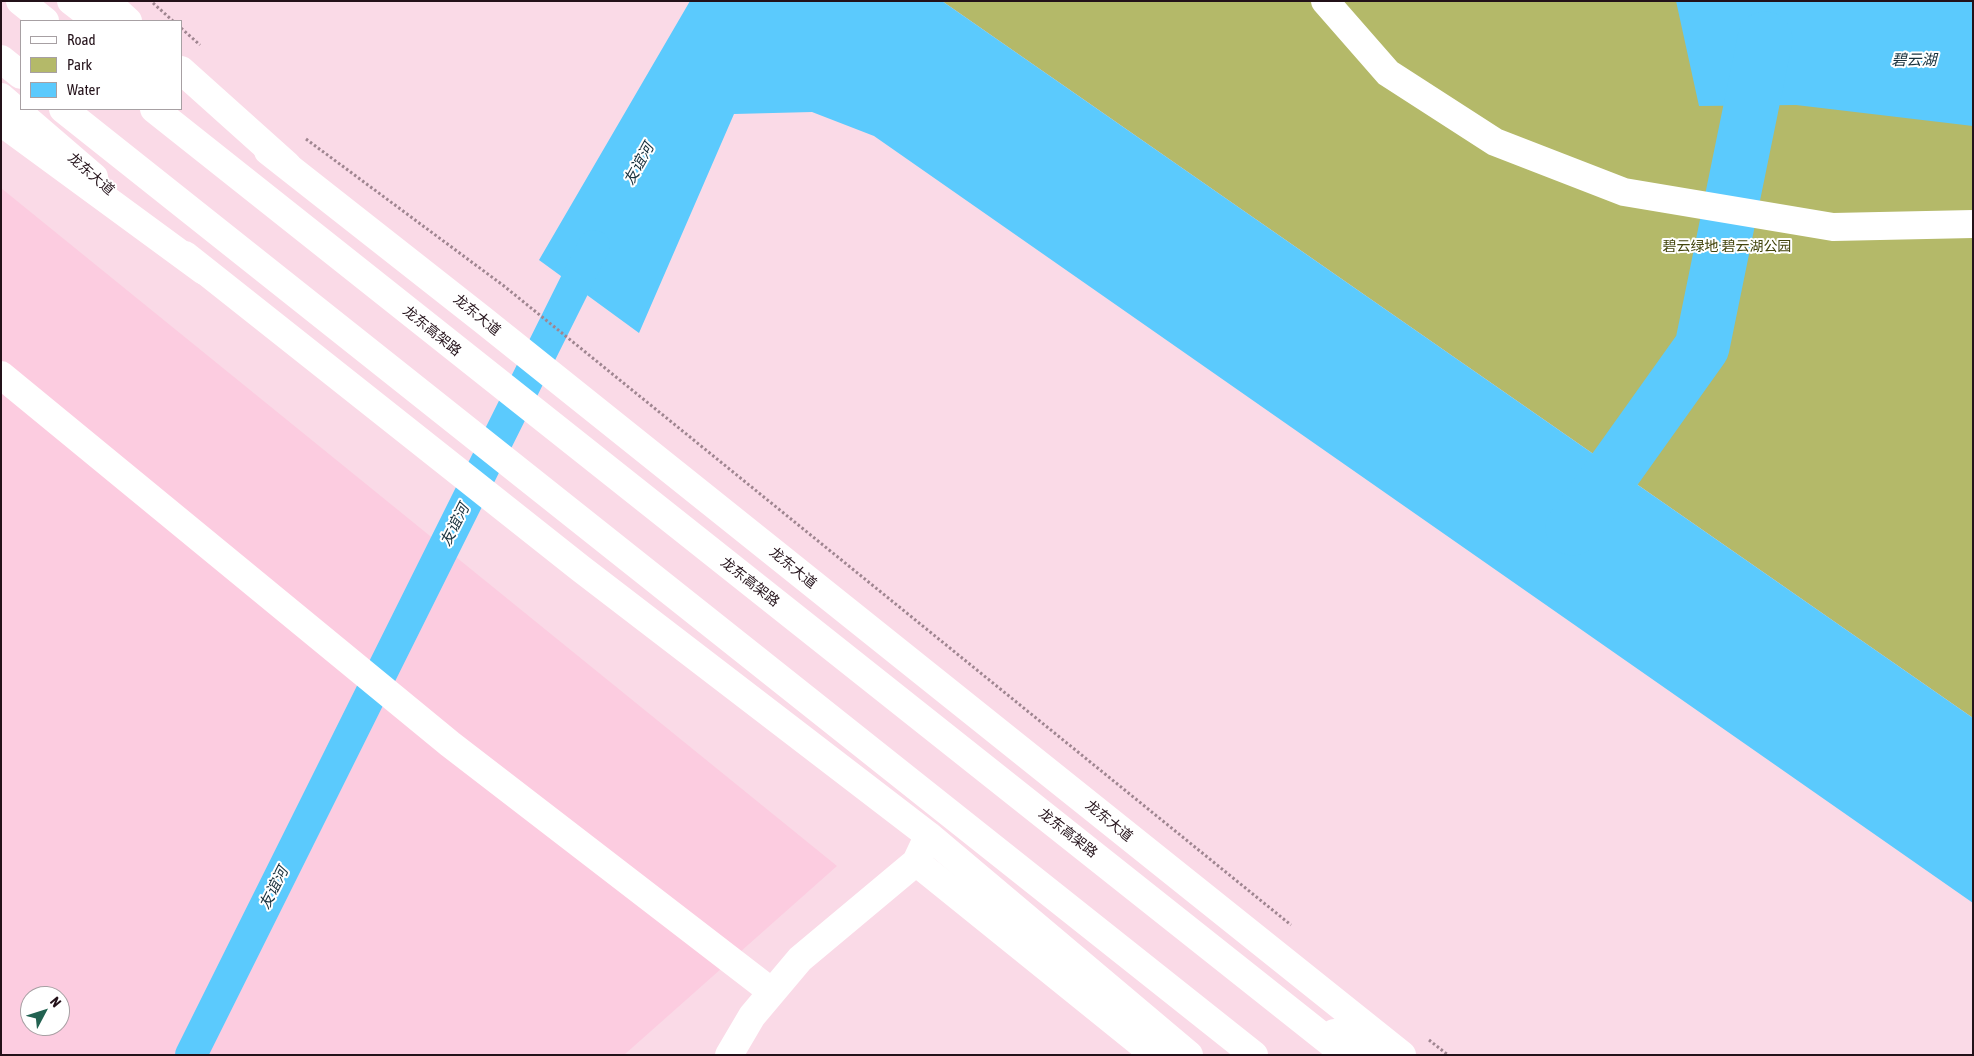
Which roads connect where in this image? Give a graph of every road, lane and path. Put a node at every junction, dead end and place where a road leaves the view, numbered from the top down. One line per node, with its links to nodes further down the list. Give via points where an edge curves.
1 (20, 1): 6 (main road)
2 (71, 1): 7 (main road)
3 (106, 1): 8 (main road)
4 (151, 1): 9 (path)
5 (1325, 1): 22 (main road, via 1388,73 1494,142 1624,192 1833,227)
6 (44, 20)
7 (96, 20)
8 (127, 20)
9 (173, 20)
10 (182, 29): 11 (path)
11 (204, 48)
12 (1, 59): 14 (main road)
13 (182, 71): 21 (main road)
14 (20, 74)
15 (182, 86): 21 (main road, 龙东大道)
16 (1, 97): 23 (main road, 龙东大道)
17 (64, 110): 34 (main road)
18 (155, 110): 29 (main road, 龙东高架路)
19 (1, 122): 23 (main road)
20 (300, 134): 27 (path, via 504,286)
21 (287, 165): 37 (main road, 龙东大道)
22 (1973, 224)
23 (204, 271): 25 (main road, 龙东大道, via 580,568)
24 (1, 375): 28 (main road, via 450,744)
25 (928, 835): 26 (main road); 33 (main road, 龙东大道)
26 (916, 862): 28 (main road, via 800,959); 32 (main road)
27 (1294, 927)
28 (772, 992): 31 (main road, via 752,1016)
29 (1279, 1001): 35 (main road, 龙东高架路); 36 (main road)
30 (1428, 1039): 38 (path)
31 (729, 1055)
32 (1155, 1055)
33 (1189, 1055)
34 (1254, 1055)
35 (1346, 1055)
36 (1371, 1055)
37 (1402, 1055)
38 (1448, 1055)

